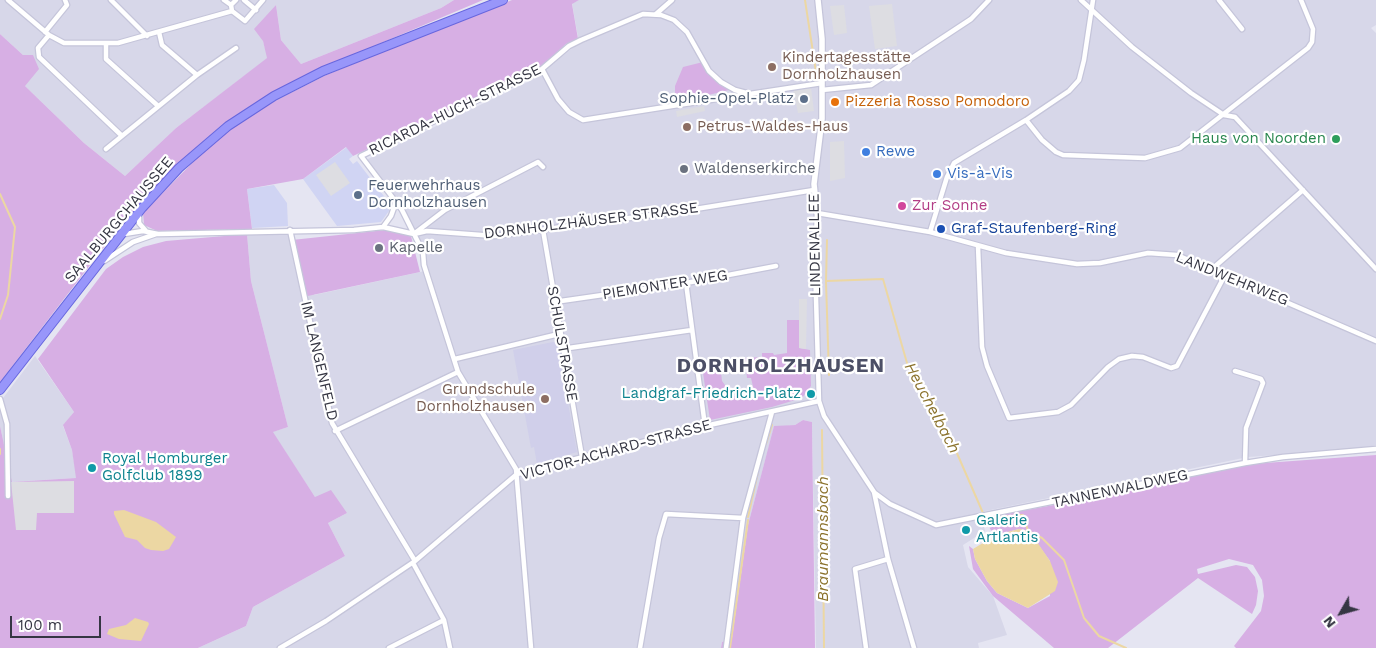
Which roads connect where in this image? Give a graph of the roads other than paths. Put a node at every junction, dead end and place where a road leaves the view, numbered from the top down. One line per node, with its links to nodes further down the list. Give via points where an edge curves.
1 (8, 0): 22 (street)
2 (65, 0): 22 (street, via 67,5)
3 (111, 0): 23 (street)
4 (224, 0): 16 (street)
5 (236, 0): 16 (street)
6 (244, 0): 18 (street)
7 (264, 0): 18 (street)
8 (503, 0): 39 (main road, SAALBURGCHAUSSEE, via 323,71 274,96 211,139)
9 (672, 0): 19 (street, RICARDA-HUCH-STRASSE)
10 (818, 0): 28 (street, LINDENALLEE)
11 (989, 0): 28 (street, via 971,20 871,85)
12 (1081, 0): 17 (street)
13 (1093, 0): 17 (street)
14 (1219, 0): 20 (street)
15 (1301, 0): 31 (street, via 1313,29 1310,46)
16 (231, 8): 18 (street, via 244,21); 21 (street)
17 (1092, 9): 31 (street, via 1132,47); 32 (street, via 1079,80 1069,91)
18 (256, 10)
19 (656, 14): 26 (street, RICARDA-HUCH-STRASSE, via 636,17 581,40); 29 (street, via 674,20 687,32 709,71 721,82)
20 (1242, 29)
21 (159, 32): 23 (street); 27 (street, via 162,46)
22 (47, 33): 24 (street, via 64,43); 33 (street, via 38,48 39,57)
23 (147, 36): 24 (street)
24 (106, 44): 30 (street, via 106,59)
25 (236, 48): 27 (street)
26 (542, 69): 29 (street, via 558,100 583,120); 38 (street, RICARDA-HUCH-STRASSE, via 361,156)
27 (197, 75): 30 (street)
28 (822, 86): 29 (street); 36 (street, LINDENALLEE, via 822,119)
29 (750, 94)
30 (157, 105): 33 (street)
31 (1224, 115): 32 (street, via 1180,148 1145,158 1069,156 1056,152); 37 (street, via 1235,117)
32 (1026, 120): 45 (street, via 954,163)
33 (121, 134): 34 (street)
34 (106, 149)
35 (543, 167): 47 (street, via 538,162 445,210)
36 (814, 190): 40 (street, LINDENALLEE); 43 (street, DORNHOLZHÄUSER STRASSE)
37 (1302, 190): 51 (street); 52 (street)
38 (396, 202): 41 (street); 47 (street)
39 (142, 208): 44 (street, via 139,223); 48 (main road, SAALBURGCHAUSSEE)
40 (817, 213): 45 (street, LANDWEHRWEG); 66 (street, LINDENALLEE, via 816,363)
41 (383, 227): 42 (street, DORNHOLZHÄUSER STRASSE); 47 (street, DORNHOLZHÄUSER STRASSE)
42 (290, 230): 46 (street, DORNHOLZHÄUSER STRASSE); 69 (street, IM LANGENFELD)
43 (543, 230): 47 (street, DORNHOLZHÄUSER STRASSE, via 495,236 427,231); 56 (street, SCHULSTRASSE)
44 (148, 232): 46 (street, DORNHOLZHÄUSER STRASSE); 48 (street, DORNHOLZHÄUSER STRASSE, via 129,232)
45 (930, 232): 49 (street, LANDWEHRWEG)
46 (158, 234): 53 (street, DORNHOLZHÄUSER STRASSE, via 127,245)
47 (414, 234): 61 (street, via 423,252 424,265)
48 (119, 238): 53 (main road, SAALBURGCHAUSSEE)
49 (978, 246): 51 (street, LANDWEHRWEG, via 1082,265 1160,252 1186,257); 54 (street, via 982,347 1009,418 1058,412 1080,397 1119,359 1143,357 1171,368 1177,366)
50 (776, 266): 55 (street, PIEMONTER WEG)
51 (1212, 268): 54 (street, LANDWEHRWEG)
52 (1376, 269)
53 (92, 271): 64 (main road, SAALBURGCHAUSSEE)
54 (1225, 274): 59 (street, LANDWEHRWEG)
55 (686, 283): 56 (street, PIEMONTER WEG); 57 (street)
56 (554, 302): 58 (street, SCHULSTRASSE)
57 (692, 330): 60 (street); 68 (street)
58 (560, 334): 60 (street, SCHULSTRASSE); 61 (street)
59 (1376, 341)
60 (562, 349): 71 (street, SCHULSTRASSE)
61 (454, 359): 63 (street)
62 (1235, 371): 72 (street, via 1262,383 1246,428)
63 (458, 372): 69 (street); 73 (street)
64 (0, 390)
65 (0, 399): 75 (street, via 7,424)
66 (819, 401): 67 (street, VICTOR-ACHARD-STRASSE); 74 (street, LINDENALLEE, via 824,416)
67 (772, 412): 68 (street, VICTOR-ACHARD-STRASSE); 76 (street)
68 (705, 426): 71 (street, VICTOR-ACHARD-STRASSE)
69 (335, 431): 78 (street, IM LANGENFELD)
70 (1376, 449): 72 (street, TANNENWALDWEG)
71 (582, 457): 73 (street, VICTOR-ACHARD-STRASSE)
72 (1245, 463): 74 (street, TANNENWALDWEG, via 936,526 890,504)
73 (517, 474): 78 (street, VICTOR-ACHARD-STRASSE); 83 (street)
74 (874, 492): 77 (street)
75 (8, 496)
76 (743, 518): 84 (street, via 666,514); 85 (street)
77 (888, 559): 86 (street, via 855,569); 87 (street)
78 (414, 562): 79 (street, IM LANGENFELD); 80 (street, VICTOR-ACHARD-STRASSE)
79 (444, 620): 81 (street); 82 (street, IM LANGENFELD)
80 (280, 648)
81 (389, 648)
82 (450, 648)
83 (531, 648)
84 (640, 648)
85 (726, 648)
86 (866, 648)
87 (914, 648)

